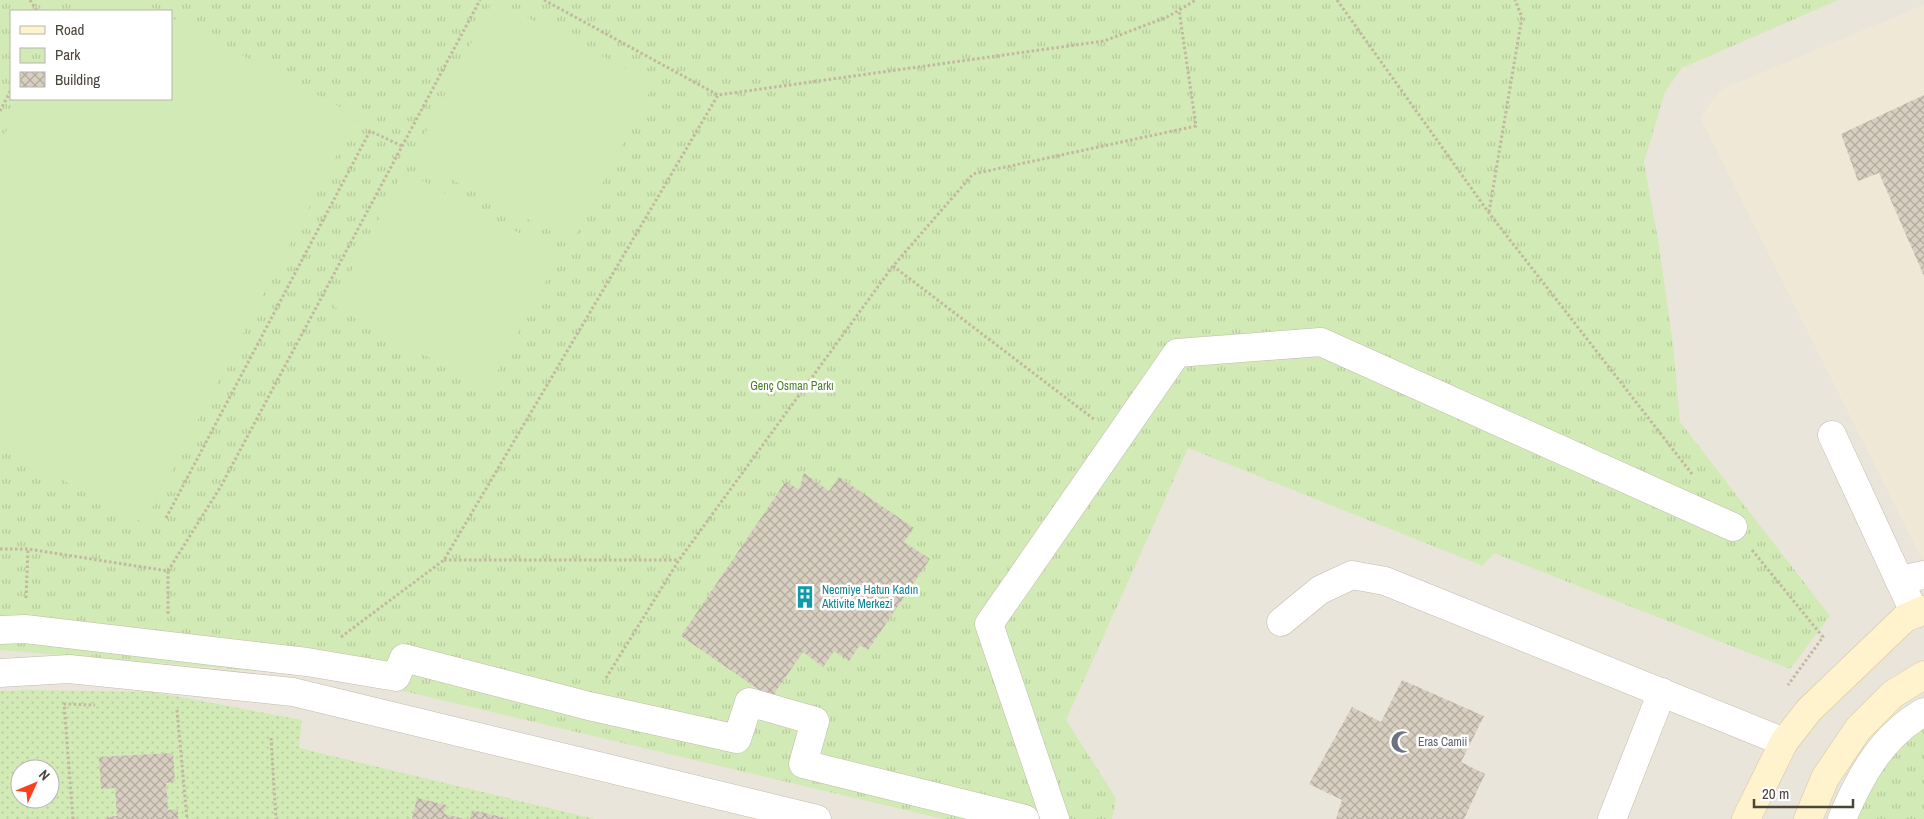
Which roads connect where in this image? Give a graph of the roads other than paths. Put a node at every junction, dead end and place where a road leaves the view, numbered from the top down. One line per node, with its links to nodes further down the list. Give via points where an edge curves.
1 (1832, 435): 3 (street)
2 (1733, 527): 14 (street, via 1321,342 1177,353 989,624)
3 (1912, 578): 4 (street)
4 (1920, 612): 11 (main road, via 1905,618 1809,710)
5 (1281, 622): 9 (street, via 1320,590 1352,575 1384,581)
6 (12, 629): 13 (street, via 307,662 396,677 404,658 737,740 749,702 815,721 803,764)
7 (0, 673): 12 (street, via 69,668 293,692)
8 (1924, 675): 17 (main road, via 1892,694 1858,730 1824,778)
9 (1662, 692): 11 (street); 15 (street)
10 (1924, 712): 18 (street, via 1886,743 1870,762)
11 (1784, 742): 16 (main road)
12 (817, 819)
13 (1025, 819)
14 (1055, 819)
15 (1612, 819)
16 (1746, 819)
17 (1808, 819)
18 (1842, 819)

